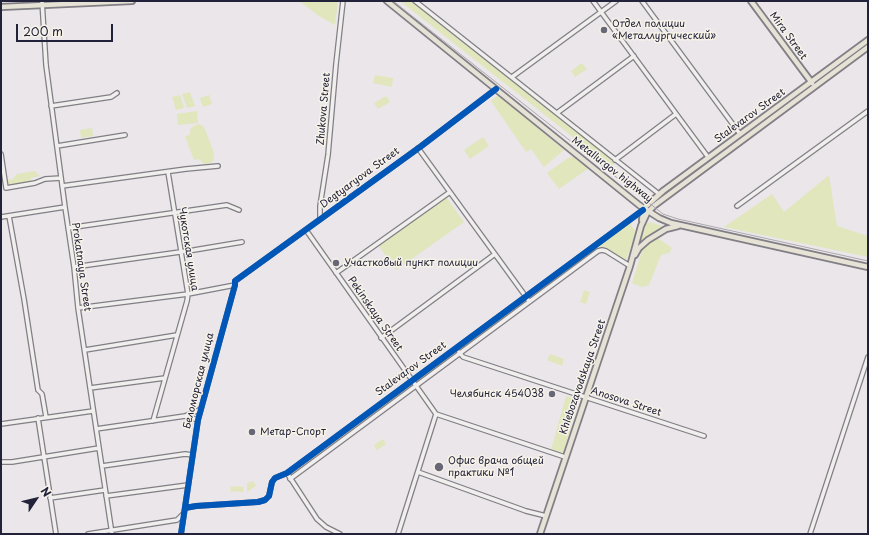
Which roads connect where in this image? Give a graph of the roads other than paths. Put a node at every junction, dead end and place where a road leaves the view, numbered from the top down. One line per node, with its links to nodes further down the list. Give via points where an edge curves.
1 (132, 1): 9 (main road)
2 (343, 1): 46 (street, Zhukova Street)
3 (386, 1): 18 (main road, Metallurgov highway)
4 (415, 1): 15 (street, Metallurgov highway)
5 (593, 1): 11 (street)
6 (616, 1): 11 (street)
7 (642, 1): 24 (street)
8 (751, 1): 16 (main road, Mira Street)
9 (42, 3): 10 (main road); 20 (street, Prokatnaya Street)
10 (1, 7)
11 (601, 12): 14 (street); 15 (street)
12 (868, 40): 16 (main road, Stalevarov Street)
13 (868, 47): 17 (main road, Stalevarov Street)
14 (634, 56): 22 (street); 23 (street)
15 (512, 77): 22 (street, Metallurgov highway)
16 (811, 82): 17 (main road, Mira Street); 24 (main road, Stalevarov Street)
17 (814, 86): 31 (main road, Stalevarov Street)
18 (496, 89): 27 (street, Degtyaryova Street); 42 (main road, Metallurgov highway)
19 (117, 93): 20 (street, via 111,97)
20 (51, 106): 26 (street, Prokatnaya Street)
21 (868, 111): 39 (street)
22 (557, 114): 30 (street, Metallurgov highway)
23 (676, 114): 29 (street); 30 (street)
24 (740, 134): 29 (main road, Stalevarov Street)
25 (125, 135): 26 (street)
26 (57, 146): 34 (street, Prokatnaya Street)
27 (418, 148): 36 (street); 46 (street, Degtyaryova Street)
28 (1, 154): 34 (street, via 6,188)
29 (708, 157): 31 (main road); 37 (main road, Stalevarov Street)
30 (615, 160): 37 (street, Metallurgov highway)
31 (712, 162): 38 (main road, Stalevarov Street)
32 (218, 166): 33 (street)
33 (168, 172): 35 (street); 43 (street, Чукотская улица)
34 (61, 178): 35 (street, Prokatnaya Street)
35 (62, 186): 40 (street, Prokatnaya Street)
36 (450, 192): 54 (street); 58 (street)
37 (659, 194): 38 (main road, Metallurgov highway); 42 (main road, Stalevarov Street)
38 (663, 199): 42 (main road, Stalevarov Street)
39 (737, 206)
40 (65, 207): 44 (street); 48 (street, Prokatnaya Street)
41 (239, 210): 43 (street, via 227,205)
42 (645, 210): 47 (main road, Metallurgov highway, via 665,221); 51 (street, Stalevarov Street); 55 (main road, Khlebozavodskaya Street)
43 (174, 212): 48 (street); 53 (street, Чукотская улица)
44 (9, 216): 45 (street); 79 (street, via 38,390 42,394)
45 (1, 217)
46 (320, 219): 49 (street, Degtyaryova Street)
47 (681, 225): 55 (main road, via 666,229 648,240 639,248); 57 (main road, Metallurgov highway)
48 (68, 228): 56 (street, Prokatnaya Street)
49 (306, 230): 58 (street, Pekinskaya Street); 59 (street, Degtyaryova Street)
50 (242, 242): 53 (street)
51 (596, 245): 52 (street); 61 (street, Stalevarov Street)
52 (598, 251): 55 (street, via 606,251); 62 (street, Stalevarov Street)
53 (182, 252): 56 (street); 60 (street, Чукотская улица)
54 (495, 254): 61 (street); 65 (street)
55 (630, 264): 74 (main road, Khlebozavodskaya Street)
56 (74, 267): 63 (street, Prokatnaya Street)
57 (868, 267)
58 (336, 273): 65 (street, Pekinskaya Street)
59 (235, 283): 60 (street); 75 (street, Беломорская улица)
60 (188, 294): 63 (street); 64 (street, Чукотская улица)
61 (526, 297): 62 (street); 66 (street, Stalevarov Street)
62 (529, 301): 68 (street, Stalevarov Street)
63 (78, 308): 67 (street, Prokatnaya Street)
64 (176, 335): 67 (street); 70 (street, Чукотская улица)
65 (381, 338): 71 (street, Pekinskaya Street)
66 (456, 348): 68 (street); 71 (street, Stalevarov Street)
67 (85, 350): 73 (street, Prokatnaya Street)
68 (459, 353): 72 (street, Stalevarov Street); 74 (street, Anosova Street, via 463,357)
69 (868, 357): 111 (street)
70 (165, 378): 73 (street); 83 (street, Чукотская улица)
71 (412, 381): 72 (street, Pekinskaya Street); 81 (street, Stalevarov Street)
72 (415, 386): 77 (street, Pekinskaya Street); 84 (street, Stalevarov Street)
73 (90, 388): 76 (street, Prokatnaya Street)
74 (586, 397): 87 (street, Anosova Street); 90 (main road, Khlebozavodskaya Street)
75 (201, 409): 78 (street); 82 (street, Беломорская улица)
76 (93, 411): 79 (street); 86 (street, Prokatnaya Street)
77 (436, 414): 90 (street); 94 (street)
78 (185, 416): 82 (street); 83 (street)
79 (46, 417): 80 (street)
80 (38, 418): 85 (street); 91 (street)
81 (361, 418): 84 (street); 95 (street, Stalevarov Street)
82 (198, 420): 89 (street, Беломорская улица)
83 (153, 421): 86 (street)
84 (365, 423): 96 (street, Stalevarov Street)
85 (1, 424)
86 (96, 429): 88 (street, Prokatnaya Street)
87 (704, 436)
88 (99, 448): 91 (street); 93 (street, Prokatnaya Street)
89 (193, 455): 93 (street); 97 (street, Беломорская улица)
90 (565, 457): 103 (main road, Khlebozavodskaya Street)
91 (44, 458): 92 (street); 100 (street)
92 (1, 462)
93 (102, 466): 98 (street, Prokatnaya Street)
94 (418, 472): 103 (street); 109 (street)
95 (287, 473): 96 (street); 101 (street, Stalevarov Street, via 273,479 269,496 265,500)
96 (290, 479): 108 (street, via 317,519)
97 (188, 484): 99 (street); 101 (street, Беломорская улица)
98 (105, 490): 99 (street, Prokatnaya Street); 100 (street)
99 (106, 496): 104 (street, Prokatnaya Street)
100 (50, 498): 105 (street)
101 (185, 508): 102 (street, Беломорская улица)
102 (184, 514): 104 (street, via 177,520); 107 (street, Беломорская улица)
103 (546, 516): 110 (main road, Khlebozavodskaya Street)
104 (112, 532): 106 (street)
105 (56, 534)
106 (88, 534)
107 (181, 534)
108 (340, 534)
109 (398, 534)
110 (540, 534)
111 (810, 534)

